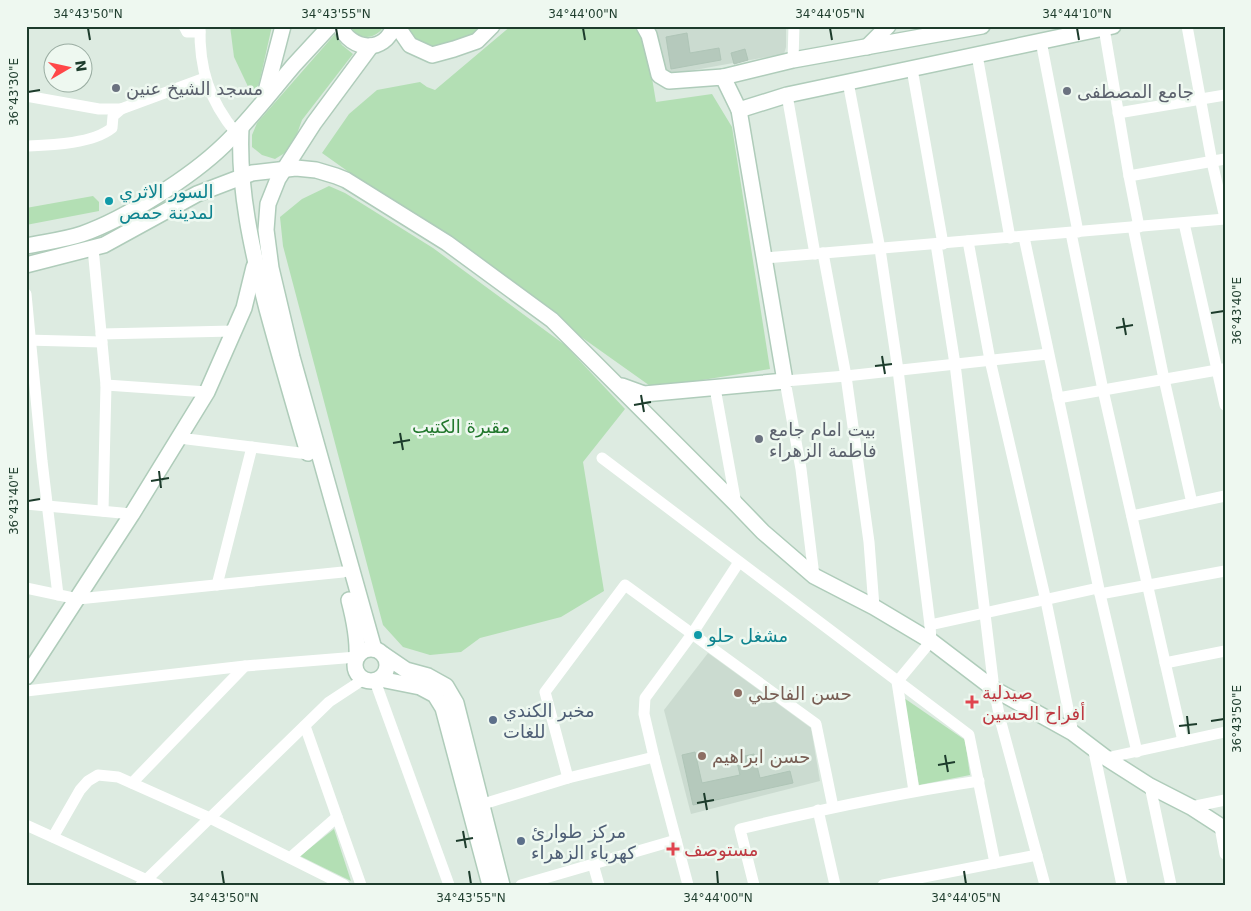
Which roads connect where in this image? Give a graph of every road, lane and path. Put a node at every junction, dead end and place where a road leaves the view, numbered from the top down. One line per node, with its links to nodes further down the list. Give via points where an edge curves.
1 (184, 26): 13 (street, via 187,32)
2 (283, 26): 27 (main road, via 266,92)
3 (330, 26): 27 (main road)
4 (340, 26): 15 (main road, via 352,42)
5 (395, 26): 6 (main road, via 410,46 432,54 477,41); 15 (main road, via 379,44)
6 (492, 26)
7 (644, 26): 20 (main road, via 659,75 669,81)
8 (794, 26): 18 (street)
9 (888, 26): 16 (main road)
10 (982, 26): 16 (main road)
11 (1187, 26): 26 (street)
12 (1108, 27): 14 (main road); 30 (street)
13 (200, 29): 21 (street)
14 (1041, 41): 17 (main road); 43 (street)
15 (370, 46): 36 (main road)
16 (866, 47): 18 (main road)
17 (977, 55): 19 (main road); 45 (street)
18 (793, 60): 20 (main road)
19 (912, 68): 22 (main road); 47 (street)
20 (723, 77): 29 (main road)
21 (205, 78): 28 (street); 31 (street, via 219,110)
22 (848, 82): 23 (main road); 50 (street)
23 (787, 94): 29 (main road); 51 (street)
24 (1225, 95): 26 (street)
25 (26, 96): 28 (street)
26 (1201, 100): 30 (street); 35 (street)
27 (257, 109): 31 (main road)
28 (121, 110): 32 (street, via 113,116 112,128 97,136 52,145)
29 (739, 110): 52 (main road)
30 (1118, 113): 38 (street)
31 (239, 130): 33 (main road); 48 (main road, via 202,164 136,208 82,234)
32 (26, 146)
33 (240, 150): 37 (main road); 39 (main road)
34 (1225, 159): 35 (street)
35 (1212, 162): 38 (street); 40 (street)
36 (285, 168): 37 (main road); 68 (main road, via 316,170 346,180 447,243 552,320); 103 (main road, via 272,191 266,217 269,261 318,452)
37 (264, 171): 39 (main road)
38 (1128, 176): 42 (street)
39 (241, 177): 49 (main road, via 197,194 115,240); 53 (main road)
40 (1225, 219): 41 (street)
41 (1184, 223): 42 (street); 62 (street)
42 (1136, 227): 43 (street); 65 (street)
43 (1074, 232): 44 (street); 70 (street)
44 (1024, 237): 45 (street); 59 (street)
45 (1010, 238): 46 (street)
46 (968, 241): 47 (street); 60 (street)
47 (939, 244): 50 (street); 61 (street)
48 (26, 246)
49 (94, 248): 54 (main road); 57 (street)
50 (880, 249): 51 (street); 63 (street)
51 (819, 254): 52 (street); 64 (street)
52 (765, 258): 66 (main road)
53 (255, 263): 56 (main road, via 248,296); 76 (main road)
54 (26, 265)
55 (26, 294): 58 (street)
56 (233, 331): 57 (street); 71 (main road)
57 (102, 338): 58 (street); 67 (street)
58 (29, 340): 82 (street)
59 (1048, 354): 60 (street); 72 (street)
60 (990, 360): 61 (street); 96 (street)
61 (955, 364): 63 (street); 98 (street)
62 (1221, 369): 65 (street); 73 (street)
63 (898, 370): 64 (street); 99 (street)
64 (846, 376): 66 (street); 97 (street, via 869,542)
65 (1164, 379): 70 (street); 79 (street)
66 (785, 381): 69 (main road); 89 (street, via 801,469)
67 (106, 385): 71 (street); 83 (street)
68 (618, 385): 69 (main road, via 644,394); 81 (main road)
69 (715, 388): 81 (street)
70 (1104, 390): 72 (street); 85 (street)
71 (207, 392): 74 (main road)
72 (1058, 398): 93 (street)
73 (1225, 405)
74 (179, 438): 75 (street); 84 (main road)
75 (252, 447): 76 (street); 90 (street)
76 (308, 454): 88 (main road)
77 (602, 458): 86 (street)
78 (1225, 496): 79 (street)
79 (1192, 503): 85 (street)
80 (26, 504): 82 (street)
81 (736, 504): 89 (main road)
82 (47, 506): 83 (street); 94 (street)
83 (103, 511): 84 (street)
84 (132, 514): 95 (main road)
85 (1132, 516): 91 (street)
86 (739, 562): 100 (street); 109 (street)
87 (1225, 571): 91 (street)
88 (343, 572): 90 (street); 104 (main road, via 356,625)
89 (814, 576): 97 (main road)
90 (217, 585): 95 (street)
91 (1147, 586): 93 (street); 105 (street)
92 (26, 588): 94 (street)
93 (1099, 591): 96 (street); 117 (street)
94 (58, 595): 95 (street)
95 (78, 599): 107 (main road)
96 (1046, 601): 98 (street); 114 (street)
97 (874, 607): 101 (main road)
98 (986, 613): 99 (street); 110 (street)
99 (930, 624): 101 (street)
100 (692, 634): 118 (street, via 645,698 644,714); 120 (street, via 625,585 545,692); 127 (street, via 816,724)
101 (931, 641): 109 (street); 110 (main road)
102 (1225, 651): 105 (street)
103 (379, 652): 104 (main road, via 364,650); 108 (main road, via 387,661 388,668 385,674); 126 (main road, via 406,670 428,676 446,686 456,703)
104 (357, 657): 106 (street); 108 (main road, via 357,672)
105 (1165, 663): 115 (street)
106 (245, 666): 111 (street); 122 (street)
107 (26, 676)
108 (373, 680): 112 (street, via 329,702); 144 (street); 145 (main road, via 420,687 434,695 443,708)
109 (898, 682): 121 (street, via 969,735); 124 (street)
110 (994, 689): 114 (main road); 137 (street)
111 (26, 691)
112 (305, 726): 130 (street); 131 (street)
113 (1225, 732): 115 (street)
114 (1073, 733): 116 (main road)
115 (1183, 742): 117 (street)
116 (1093, 747): 119 (main road); 154 (street)
117 (1137, 752): 119 (street)
118 (654, 757): 120 (street); 135 (street)
119 (1106, 758): 123 (main road)
120 (568, 778): 126 (street)
121 (979, 780): 124 (street); 139 (street)
122 (132, 783): 131 (street); 134 (street, via 98,774 80,790)
123 (1150, 786): 128 (main road); 155 (street)
124 (914, 791): 127 (street)
125 (1225, 800): 128 (street)
126 (480, 805): 146 (main road)
127 (832, 807): 129 (street)
128 (1191, 807): 133 (main road)
129 (818, 810): 150 (street, via 740,829); 151 (street)
130 (337, 817): 138 (street); 143 (street)
131 (210, 818): 138 (street); 141 (street)
132 (26, 825): 134 (street)
133 (1222, 828): 136 (street)
134 (54, 837): 141 (street)
135 (676, 840): 140 (street); 149 (street)
136 (1225, 854)
137 (1037, 855): 139 (street); 153 (street)
138 (290, 858): 142 (street)
139 (995, 863): 152 (street)
140 (594, 864): 147 (street); 148 (street)
141 (149, 883)
142 (344, 885)
143 (361, 885)
144 (449, 885)
145 (490, 885)
146 (502, 885)
147 (521, 885)
148 (599, 885)
149 (688, 885)
150 (754, 885)
151 (835, 885)
152 (883, 885)
153 (1045, 885)
154 (1122, 885)
155 (1171, 885)

